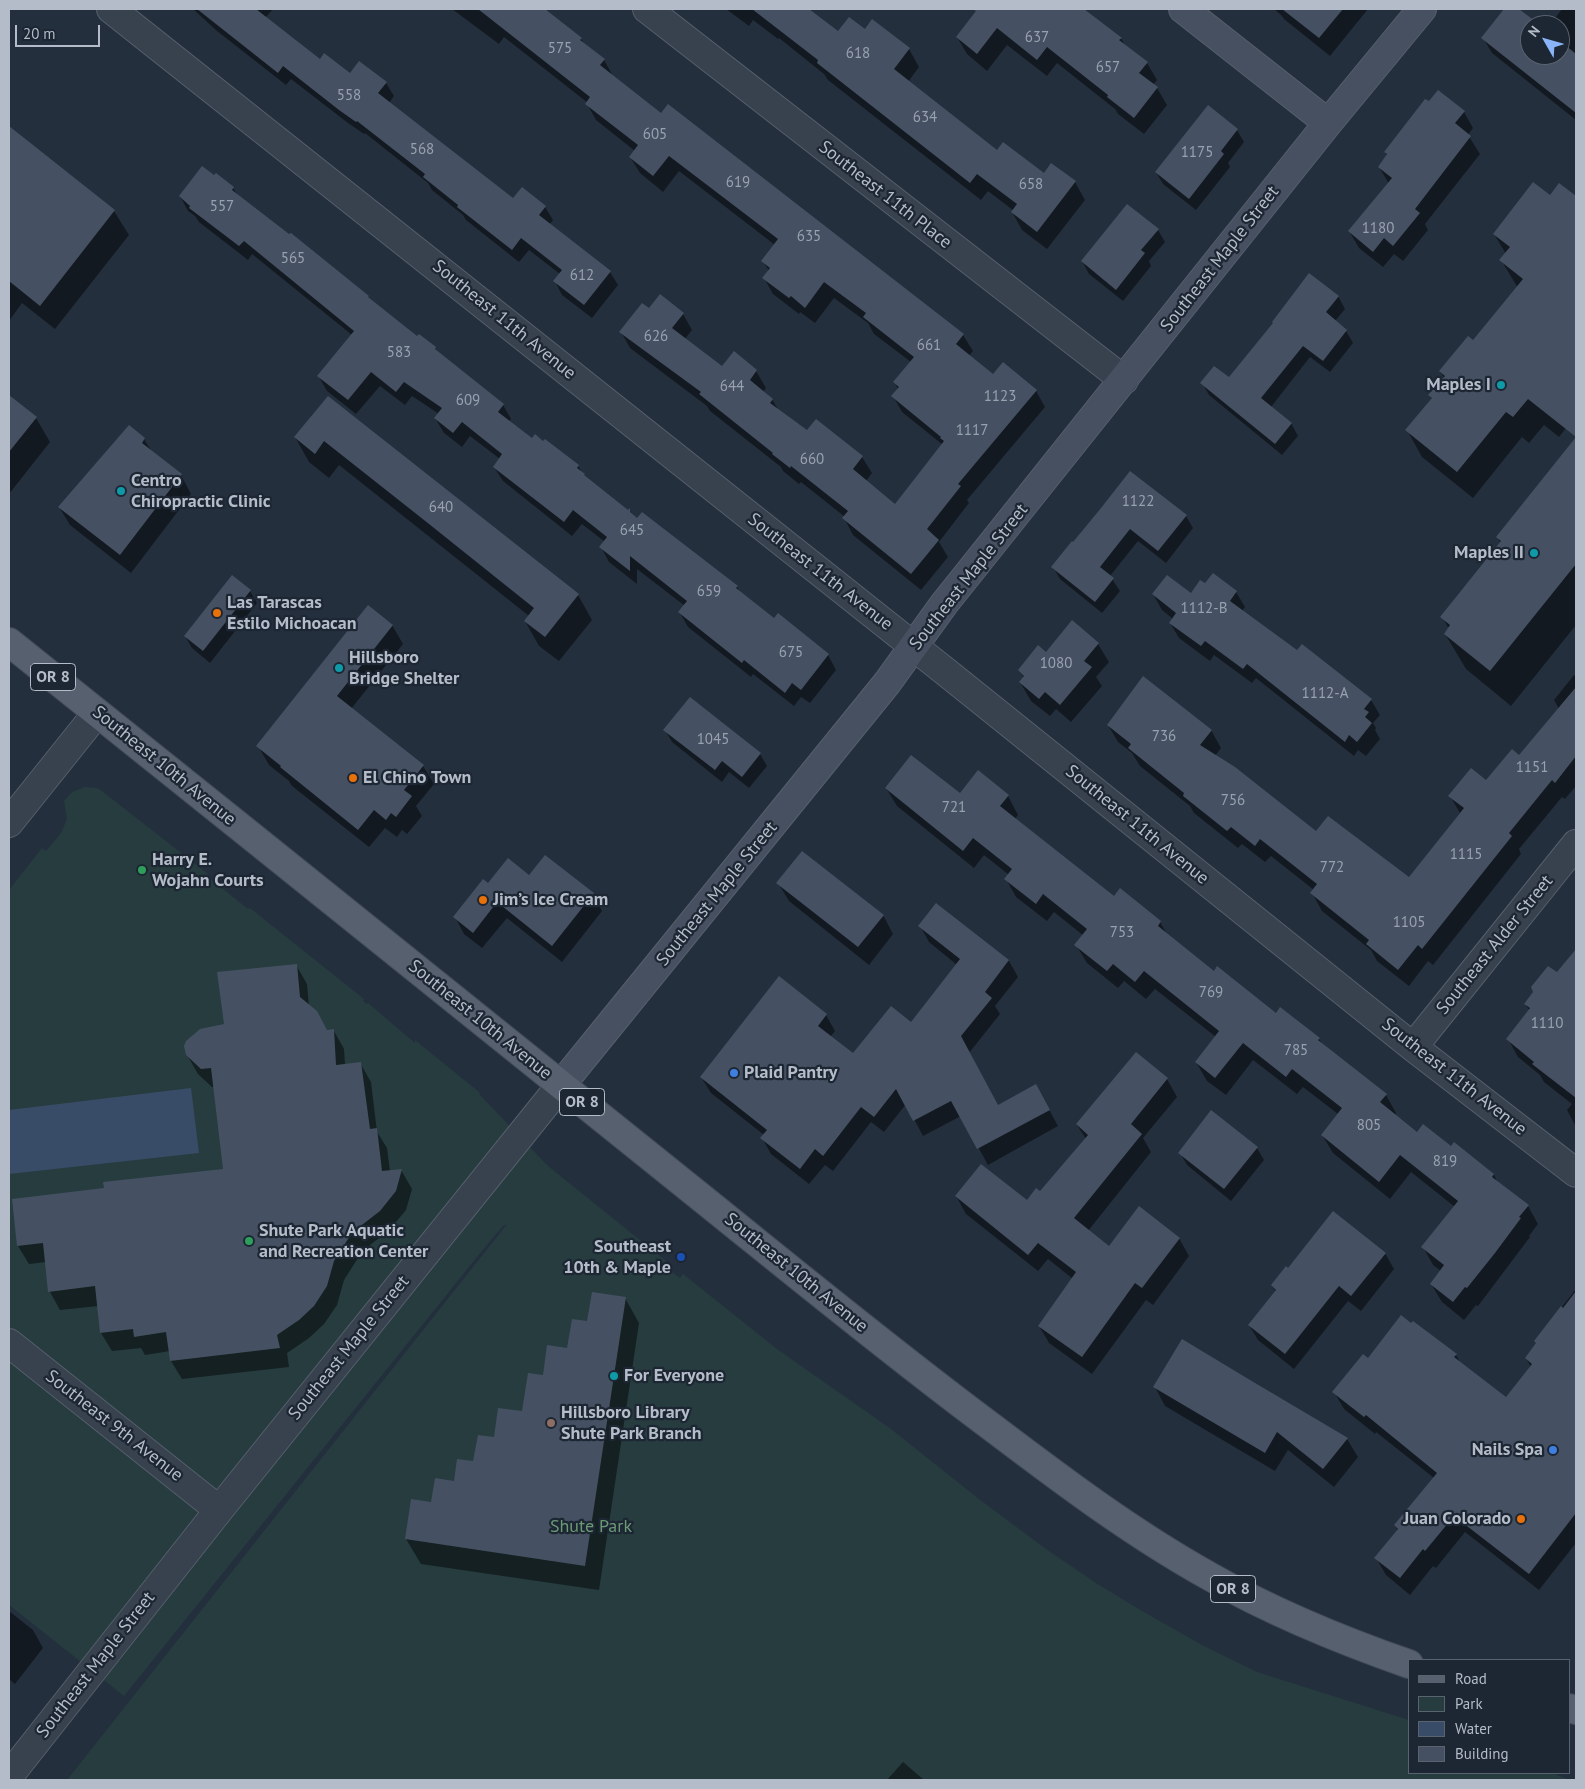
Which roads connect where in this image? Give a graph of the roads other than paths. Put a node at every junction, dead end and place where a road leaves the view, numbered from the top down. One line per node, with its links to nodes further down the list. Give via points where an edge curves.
1 (112, 9): 8 (street, Southeast 11th Avenue)
2 (647, 9): 6 (street, Southeast 11th Place)
3 (1184, 9): 5 (street)
4 (1422, 9): 5 (street, Southeast Maple Street)
5 (1328, 123): 6 (street, Southeast Maple Street)
6 (1124, 380): 8 (street, Southeast Maple Street)
7 (9, 642): 9 (main road, Southeast 10th Avenue / OR 8)
8 (914, 646): 12 (street, Southeast 11th Avenue); 13 (street, Southeast Maple Street)
9 (97, 713): 10 (street); 13 (main road, Southeast 10th Avenue / OR 8)
10 (9, 823)
11 (1576, 844): 12 (street, Southeast Alder Street)
12 (1413, 1047): 14 (street, Southeast 11th Avenue)
13 (561, 1085): 16 (street, Southeast Maple Street); 17 (main road, Southeast 10th Avenue / OR 8, via 811,1287 1071,1488 1165,1550 1229,1587 1348,1642)
14 (1576, 1173)
15 (9, 1343): 16 (street, Southeast 9th Avenue)
16 (219, 1510): 18 (street, Southeast Maple Street)
17 (1408, 1664)
18 (9, 1776)

